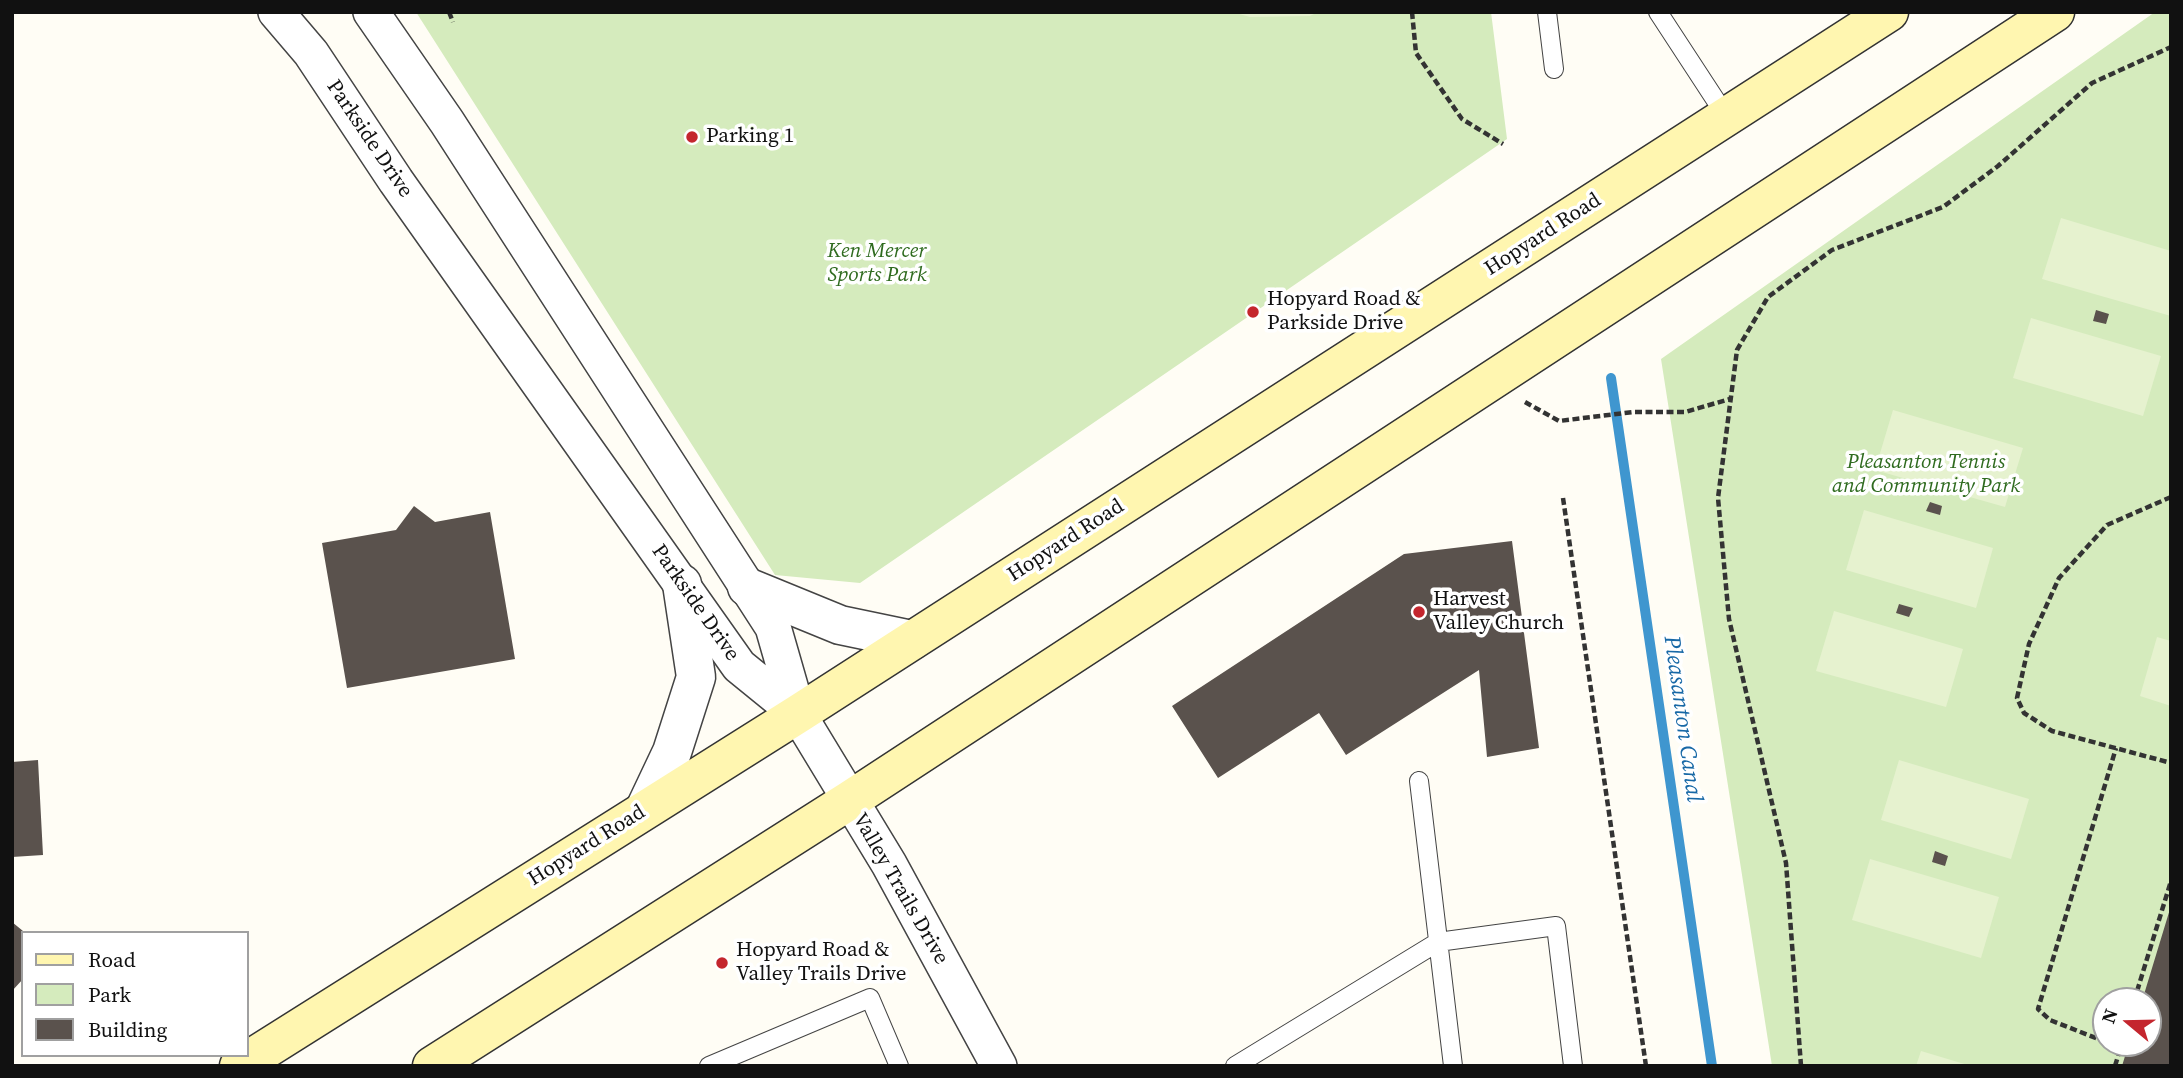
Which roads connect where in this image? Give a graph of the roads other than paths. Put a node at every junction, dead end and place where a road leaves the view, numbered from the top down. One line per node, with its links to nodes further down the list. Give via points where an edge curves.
1 (276, 12): 9 (street, Parkside Drive, via 311,53 396,181)
2 (371, 12): 10 (street)
3 (1547, 12): 7 (lane)
4 (1658, 12): 8 (lane)
5 (1889, 12): 8 (main road, Hopyard Road)
6 (2055, 12): 14 (main road)
7 (1554, 69)
8 (1726, 116): 11 (main road, Hopyard Road)
9 (682, 584): 12 (street, Parkside Drive, via 739,666); 15 (street, via 696,677 672,752)
10 (747, 587): 11 (street, via 840,625); 12 (street, via 773,627)
11 (912, 640): 12 (main road, Hopyard Road)
12 (798, 714): 14 (street, Valley Trails Drive); 15 (main road, Hopyard Road)
13 (1419, 781): 16 (lane)
14 (850, 800): 18 (main road); 21 (street, Valley Trails Drive)
15 (645, 809): 17 (main road, Hopyard Road)
16 (1438, 942): 22 (lane); 23 (lane); 24 (lane, via 1556,926)
17 (239, 1066)
18 (432, 1066)
19 (709, 1066): 20 (lane, via 870,998)
20 (899, 1066)
21 (999, 1066)
22 (1235, 1066)
23 (1454, 1066)
24 (1573, 1066)

